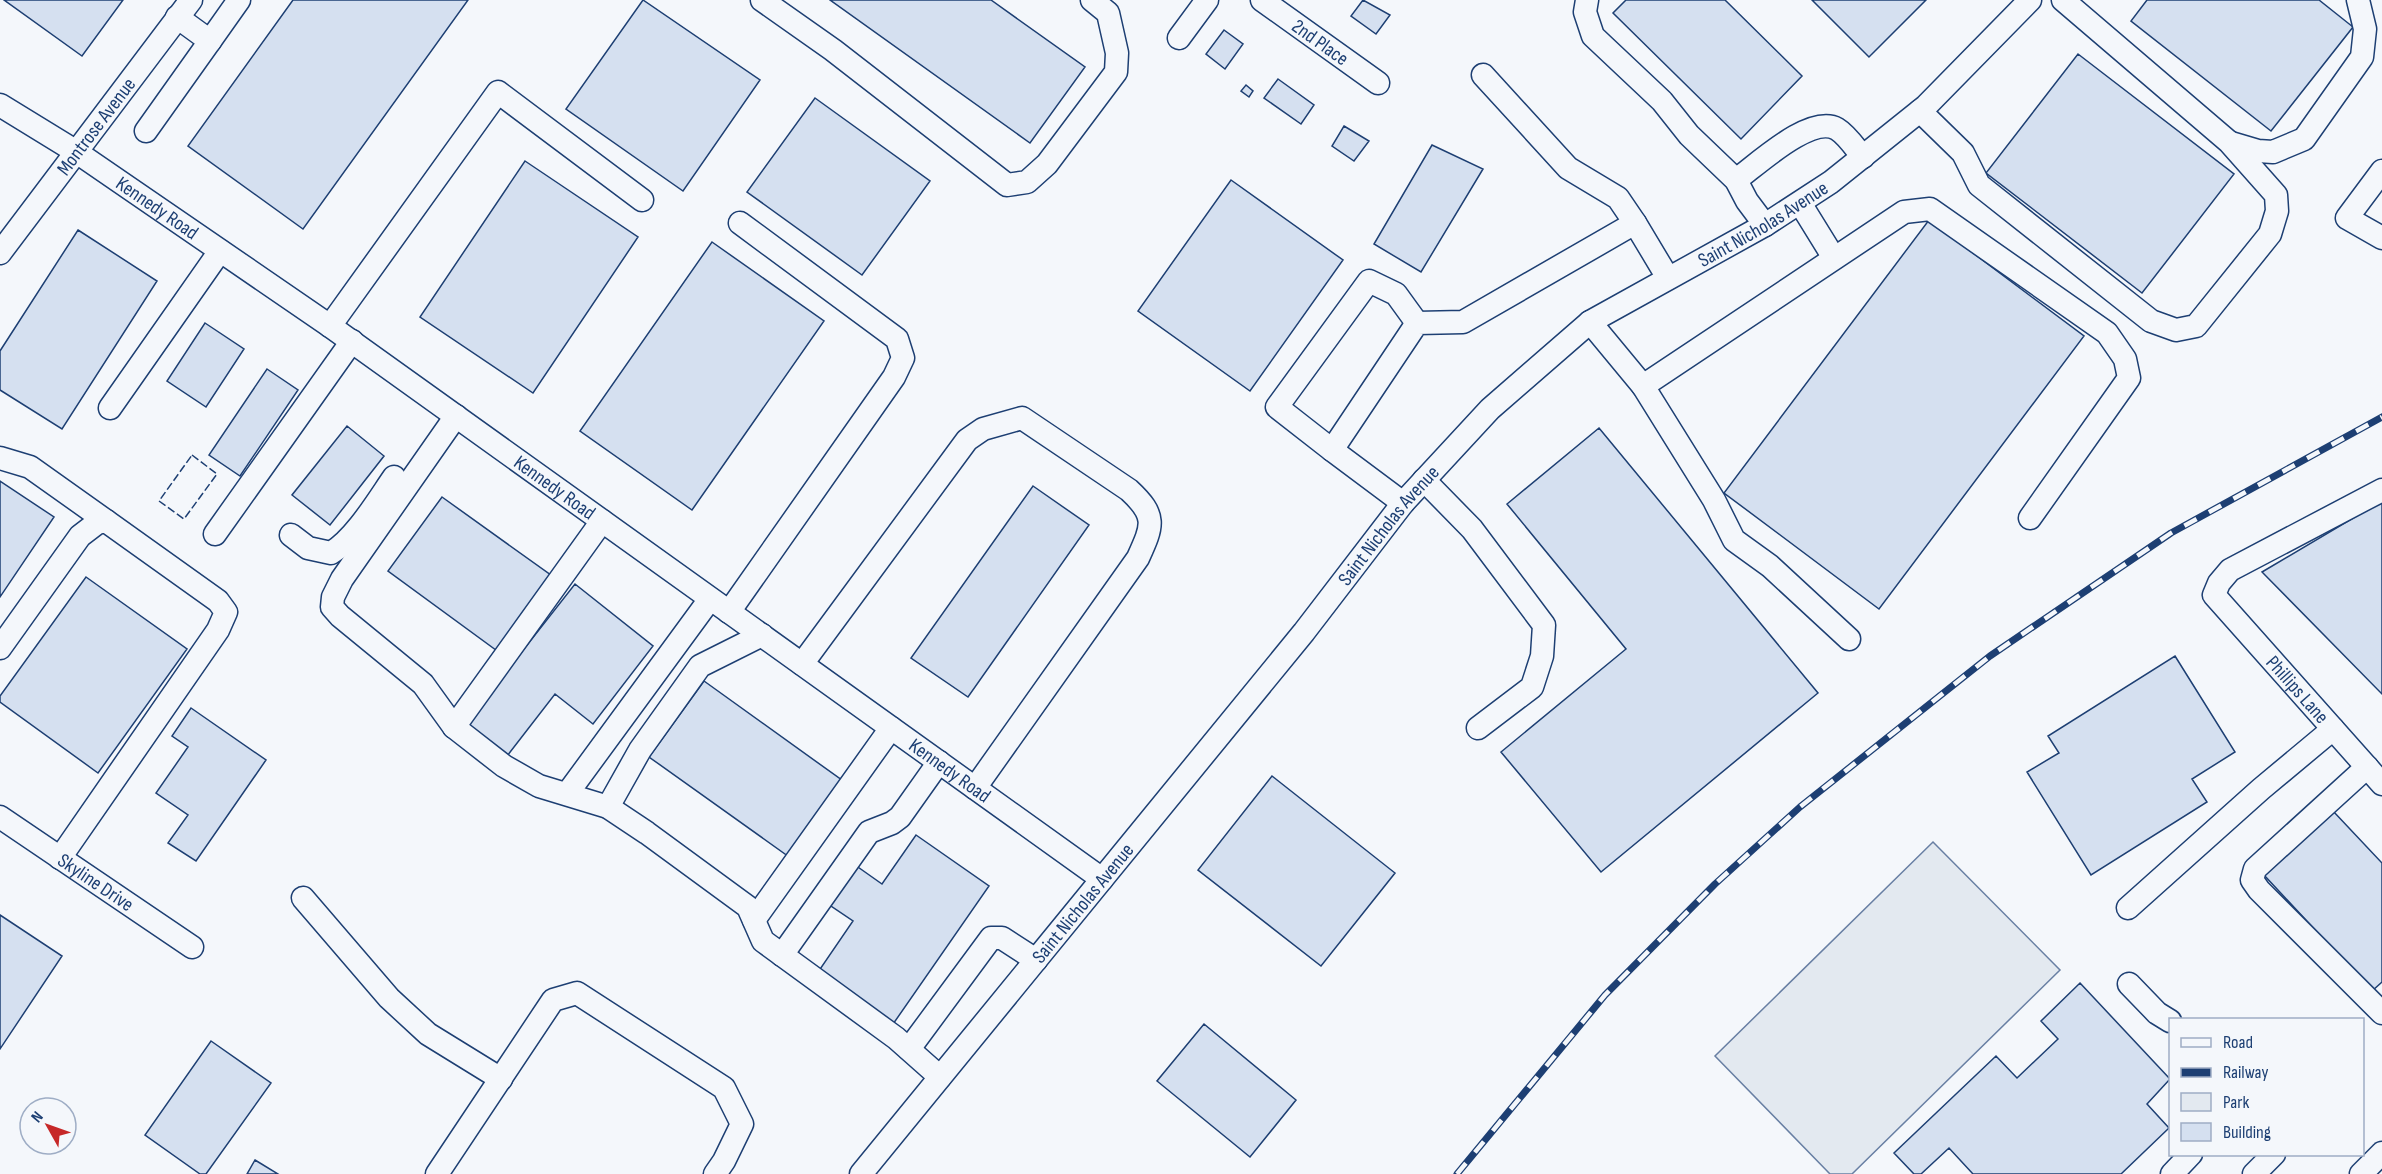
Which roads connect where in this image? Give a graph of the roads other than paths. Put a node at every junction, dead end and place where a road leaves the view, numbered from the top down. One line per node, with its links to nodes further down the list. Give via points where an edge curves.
1 (239, 0): 12 (street)
2 (762, 0): 3 (street, via 1007,185 1027,182 1047,164 1116,72 1117,53 1108,13)
3 (1092, 0)
4 (1207, 0): 11 (street)
5 (1262, 0): 14 (street, 2nd Place)
6 (1587, 0): 22 (street, via 1585,12 1593,36 1662,101 1689,135)
7 (2030, 0): 16 (street, Saint Nicholas Avenue)
8 (2063, 0): 18 (street)
9 (2358, 0): 18 (street, via 2365,29 2362,57 2304,139 2273,152)
10 (184, 9): 12 (street); 19 (street, Montrose Avenue)
11 (1179, 38)
12 (210, 40): 17 (street)
13 (1483, 75): 26 (street, via 1568,168 1618,198)
14 (1378, 83)
15 (0, 105): 19 (street, Kennedy Road)
16 (1920, 111): 18 (street, via 1963,153 1979,185 2151,321 2176,330 2196,326 2270,234 2277,212 2276,195); 20 (street, Saint Nicholas Avenue)
17 (146, 131)
18 (2229, 142)
19 (75, 151): 29 (street, Kennedy Road); 30 (street, Montrose Avenue)
20 (1863, 157): 22 (street, via 1837,129 1818,125 1804,130); 24 (street, Saint Nicholas Avenue)
21 (2382, 171): 28 (street, via 2347,218)
22 (1736, 180): 27 (street)
23 (642, 200): 35 (street, via 498,92)
24 (1800, 203): 27 (street, Saint Nicholas Avenue); 31 (street)
25 (740, 223): 51 (street, via 897,339 903,358 894,377)
26 (1635, 223): 32 (street); 34 (street, via 1463,322)
27 (1766, 225): 32 (street, Saint Nicholas Avenue)
28 (2382, 238)
29 (220, 251): 35 (street, Kennedy Road); 38 (street)
30 (0, 253)
31 (1834, 258): 37 (street); 45 (street, via 1904,212 1930,209 2107,333 2125,358 2129,378)
32 (1668, 278): 33 (street, Saint Nicholas Avenue)
33 (1590, 322): 37 (street); 42 (street, Saint Nicholas Avenue, via 1490,409)
34 (1417, 323): 40 (street); 40 (street, via 1396,294 1369,281 1277,407)
35 (330, 326): 36 (street, Kennedy Road)
36 (351, 341): 39 (street, Kennedy Road); 48 (street)
37 (1643, 386): 53 (street, via 1714,500 1734,540 1770,566)
38 (110, 408)
39 (450, 412): 47 (street, Kennedy Road); 49 (street, via 339,549 321,553); 56 (street, via 342,579 332,607 423,684)
40 (1332, 450): 44 (street)
41 (0, 458): 46 (street, via 30,467)
42 (1424, 480): 44 (street, Saint Nicholas Avenue); 58 (street, via 1472,529 1544,625 1542,657 1532,687)
43 (2382, 490): 59 (street, Phillips Lane, via 2230,570 2214,595)
44 (1403, 503): 67 (street, Saint Nicholas Avenue, via 1304,632)
45 (2030, 518)
46 (106, 521): 54 (street, via 80,536); 66 (street, via 218,601 226,612 218,630)
47 (602, 521): 50 (street, Kennedy Road); 56 (street)
48 (215, 534)
49 (291, 535)
50 (711, 599): 51 (street, Kennedy Road); 63 (street)
51 (729, 612): 52 (street, Kennedy Road)
52 (762, 635): 55 (street, Kennedy Road); 64 (street, via 700,666 640,750)
53 (1849, 639)
54 (0, 648)
55 (802, 664): 57 (street, Kennedy Road); 62 (street, via 967,440 983,429 1022,418 1130,489 1145,504 1151,520 1138,558)
56 (454, 727): 63 (street, via 504,766 539,786)
57 (891, 728): 60 (street, Kennedy Road); 70 (street)
58 (1478, 728)
59 (2333, 729): 61 (street, Phillips Lane); 69 (street)
60 (939, 762): 62 (street, Kennedy Road); 72 (street, via 900,817 869,832)
61 (2375, 775): 75 (street, via 2255,869 2252,880)
62 (975, 788): 67 (street, Kennedy Road)
63 (567, 794): 64 (street)
64 (608, 807): 70 (street, via 748,908)
65 (0, 817): 66 (street, Skyline Drive)
66 (60, 858): 71 (street, Skyline Drive)
67 (1102, 879): 73 (street, Saint Nicholas Avenue)
68 (303, 898): 79 (street, via 389,998 428,1034)
69 (2128, 908)
70 (754, 920): 72 (street, via 763,941)
71 (192, 947)
72 (782, 955): 77 (street)
73 (1036, 960): 77 (street, via 1002,938 992,938); 78 (street, Saint Nicholas Avenue)
74 (2129, 984): 76 (street)
75 (2382, 1013)
76 (2169, 1020)
77 (909, 1049): 78 (street)
78 (940, 1077): 84 (street, Saint Nicholas Avenue)
79 (501, 1079): 82 (street); 83 (street, via 553,1000 576,993 724,1088 742,1124)
80 (2190, 1156): 85 (street)
81 (2273, 1156): 86 (street)
82 (437, 1174)
83 (715, 1174)
84 (861, 1174)
85 (2172, 1174)
86 (2254, 1174)

